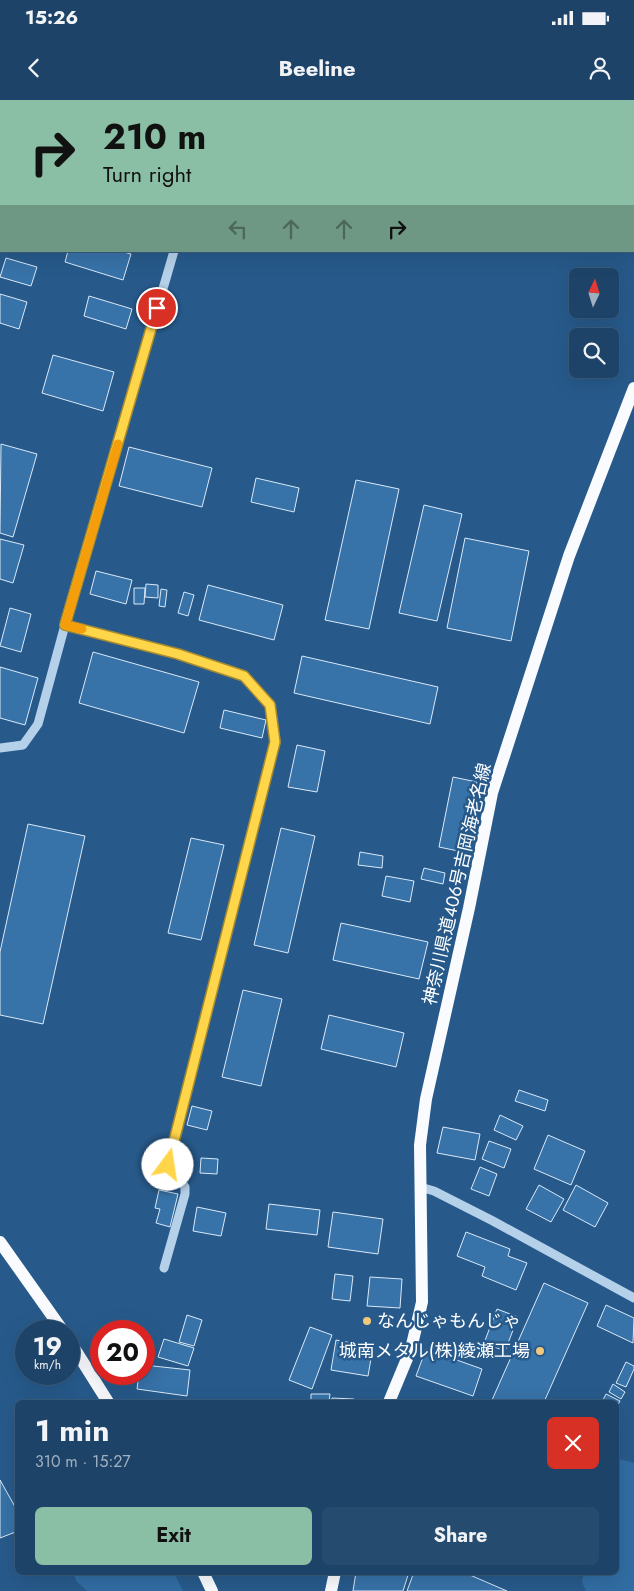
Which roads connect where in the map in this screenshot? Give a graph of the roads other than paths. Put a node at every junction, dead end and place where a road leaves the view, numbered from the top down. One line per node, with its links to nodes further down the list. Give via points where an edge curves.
1 (174, 252): 3 (street)
2 (634, 388): 5 (main road, 神奈川県道406号吉岡海老名線, via 569,556 492,794 426,1099 420,1145)
3 (65, 625): 4 (street, via 38,724 23,745); 7 (street, via 178,654 244,676 270,705 275,742 168,1165 185,1187 185,1194)
4 (0, 748)
5 (420, 1188): 8 (street, via 434,1191 493,1220); 12 (main road, 神奈川県道406号吉岡海老名線, via 422,1302 410,1349)
6 (0, 1242): 9 (main road)
7 (164, 1268)
8 (634, 1298)
9 (55, 1320)
10 (80, 1357): 11 (main road)
11 (107, 1400)
12 (390, 1400)
13 (204, 1575): 15 (main road)
14 (335, 1575): 16 (main road)
15 (212, 1591)
16 (331, 1591)

